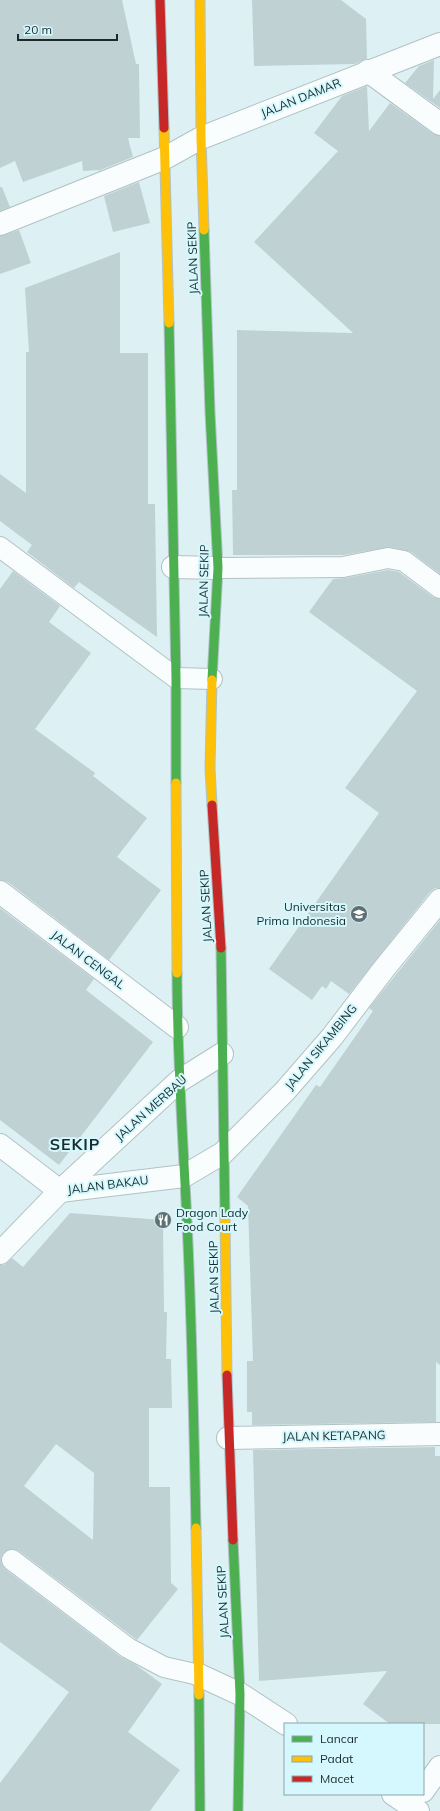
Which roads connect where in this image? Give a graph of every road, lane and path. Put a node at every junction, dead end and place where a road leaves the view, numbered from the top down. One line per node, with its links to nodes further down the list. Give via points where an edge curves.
1 (160, 0): 7 (street, JALAN SEKIP)
2 (200, 0): 6 (street, JALAN SEKIP)
3 (440, 44): 4 (street, JALAN DAMAR)
4 (368, 71): 5 (street); 6 (street, JALAN DAMAR)
5 (440, 124)
6 (201, 138): 7 (street, JALAN DAMAR); 11 (street, JALAN SEKIP)
7 (165, 158): 8 (street, JALAN DAMAR); 10 (street, JALAN SEKIP)
8 (0, 224)
9 (0, 547): 13 (lane)
10 (173, 567): 11 (street); 13 (street, JALAN SEKIP)
11 (218, 568): 12 (lane, via 343,567 388,558 404,561); 14 (street, JALAN SEKIP)
12 (440, 588)
13 (176, 678): 14 (lane); 17 (street, JALAN SEKIP)
14 (212, 679): 18 (street, JALAN SEKIP, via 210,768 221,954)
15 (0, 892): 17 (street, JALAN CENGAL)
16 (440, 900): 21 (street, JALAN SIKAMBING, via 332,1037 285,1091)
17 (177, 1027): 19 (street, JALAN SEKIP)
18 (222, 1054): 19 (street, JALAN MERBAU); 21 (street, JALAN SEKIP)
19 (179, 1081): 22 (street, JALAN SEKIP); 23 (street, JALAN MERBAU)
20 (0, 1145): 23 (street, JALAN BAKAU)
21 (223, 1153): 22 (street, JALAN SIKAMBING); 26 (street, JALAN SEKIP)
22 (184, 1176): 23 (street, JALAN BAKAU); 28 (street, JALAN SEKIP)
23 (60, 1191): 24 (street, JALAN MERBAU)
24 (0, 1253)
25 (440, 1434): 26 (street, JALAN KETAPANG)
26 (228, 1438): 29 (street, JALAN SEKIP)
27 (12, 1560): 28 (lane, via 128,1648 164,1667)
28 (199, 1675): 29 (street); 35 (street, JALAN SEKIP)
29 (240, 1694): 30 (street); 36 (street, JALAN SEKIP)
30 (284, 1723)
31 (440, 1767): 32 (street)
32 (424, 1793)
33 (397, 1795): 34 (street)
34 (419, 1801)
35 (200, 1811)
36 (238, 1811)

